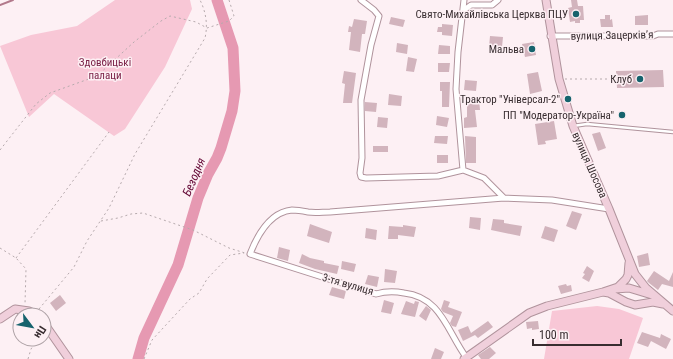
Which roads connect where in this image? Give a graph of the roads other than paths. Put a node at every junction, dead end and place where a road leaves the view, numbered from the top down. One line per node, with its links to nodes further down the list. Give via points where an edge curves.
1 (361, 0): 10 (street, via 379,16 361,100 361,176 438,176)
2 (464, 0): 5 (street)
3 (498, 0): 5 (street, via 492,5 472,5)
4 (546, 0): 7 (street, вулиця Шосова)
5 (464, 10): 10 (street, via 456,89)
6 (673, 34): 7 (street, вулиця Зацерківʼя)
7 (550, 36): 8 (street, вулиця Шосова, via 558,79)
8 (573, 126): 9 (lane, via 587,124); 12 (street, вулиця Шосова)
9 (673, 132)
10 (463, 170): 11 (street, via 484,178)
11 (504, 198): 12 (street, via 552,200); 22 (street, 3-тя вулиця, via 330,212 288,211 262,229 248,253 376,294 386,291 409,293 423,298 440,314)
12 (610, 208): 13 (street, вулиця Шосова)
13 (629, 261): 14 (street, 3-тя вулиця, via 626,279 621,285); 16 (street, вулиця Шосова, via 641,282)
14 (610, 290): 15 (street, 3-тя вулиця); 16 (street, via 629,288)
15 (602, 292): 17 (street, via 635,305 653,302); 22 (street, 3-тя вулиця, via 529,313)
16 (656, 296): 17 (street, вулиця Шосова)
17 (664, 304): 19 (street, вулиця Шосова)
18 (12, 311): 20 (street)
19 (673, 311)
20 (0, 319)
21 (52, 335): 23 (street)
22 (465, 358)
23 (69, 359)

